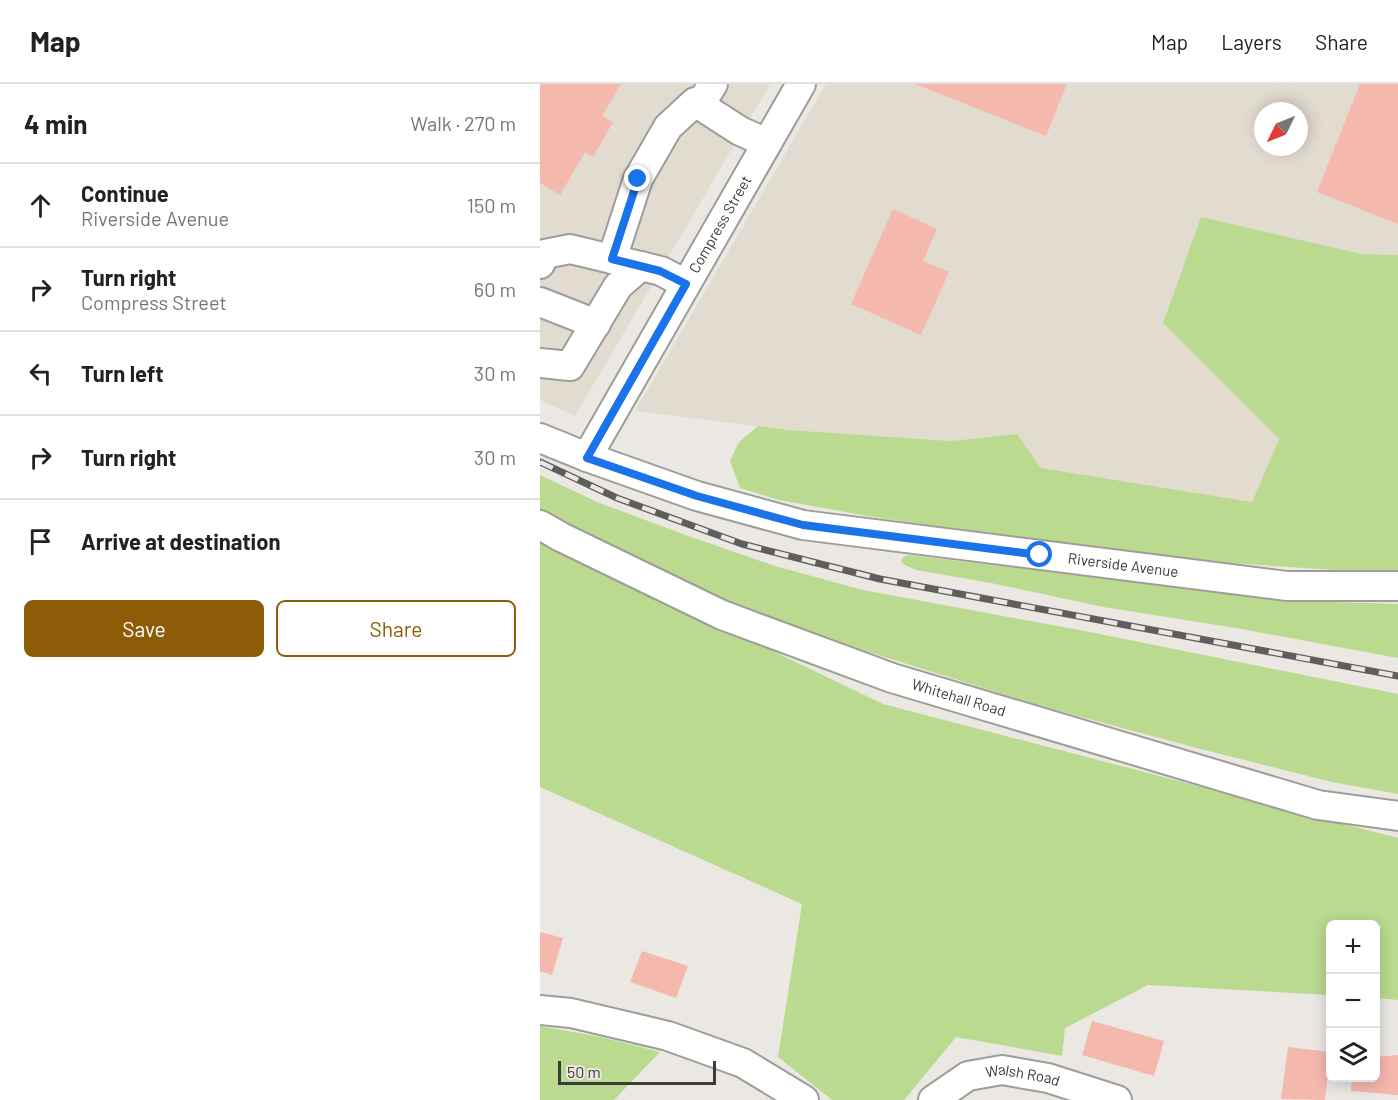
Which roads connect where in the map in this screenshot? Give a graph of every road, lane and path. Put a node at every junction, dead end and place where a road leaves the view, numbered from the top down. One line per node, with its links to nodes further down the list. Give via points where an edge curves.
1 (801, 84): 3 (street, Compress Street)
2 (707, 95): 3 (street, via 740,131); 4 (street, via 668,127 638,179)
3 (767, 142): 7 (street, Compress Street)
4 (612, 259): 5 (street, via 570,249 545,254); 6 (street)
5 (540, 264)
6 (641, 266): 7 (street); 9 (street, via 618,286)
7 (686, 284): 12 (street, Compress Street)
8 (540, 302): 9 (street)
9 (596, 324): 10 (street, via 570,366)
10 (540, 363)
11 (540, 438): 12 (street, Riverside Avenue)
12 (587, 458): 14 (street, Riverside Avenue, via 697,496 803,525 1287,586)
13 (540, 525): 15 (street, Whitehall Road, via 722,615 892,678 1318,805)
14 (1398, 586)
15 (1398, 816)
16 (540, 1010): 17 (street, via 571,1013 668,1036 742,1063)
17 (804, 1100)
18 (933, 1100): 19 (street, Walsh Road, via 968,1076 1002,1070 1048,1078)
19 (1117, 1100)

